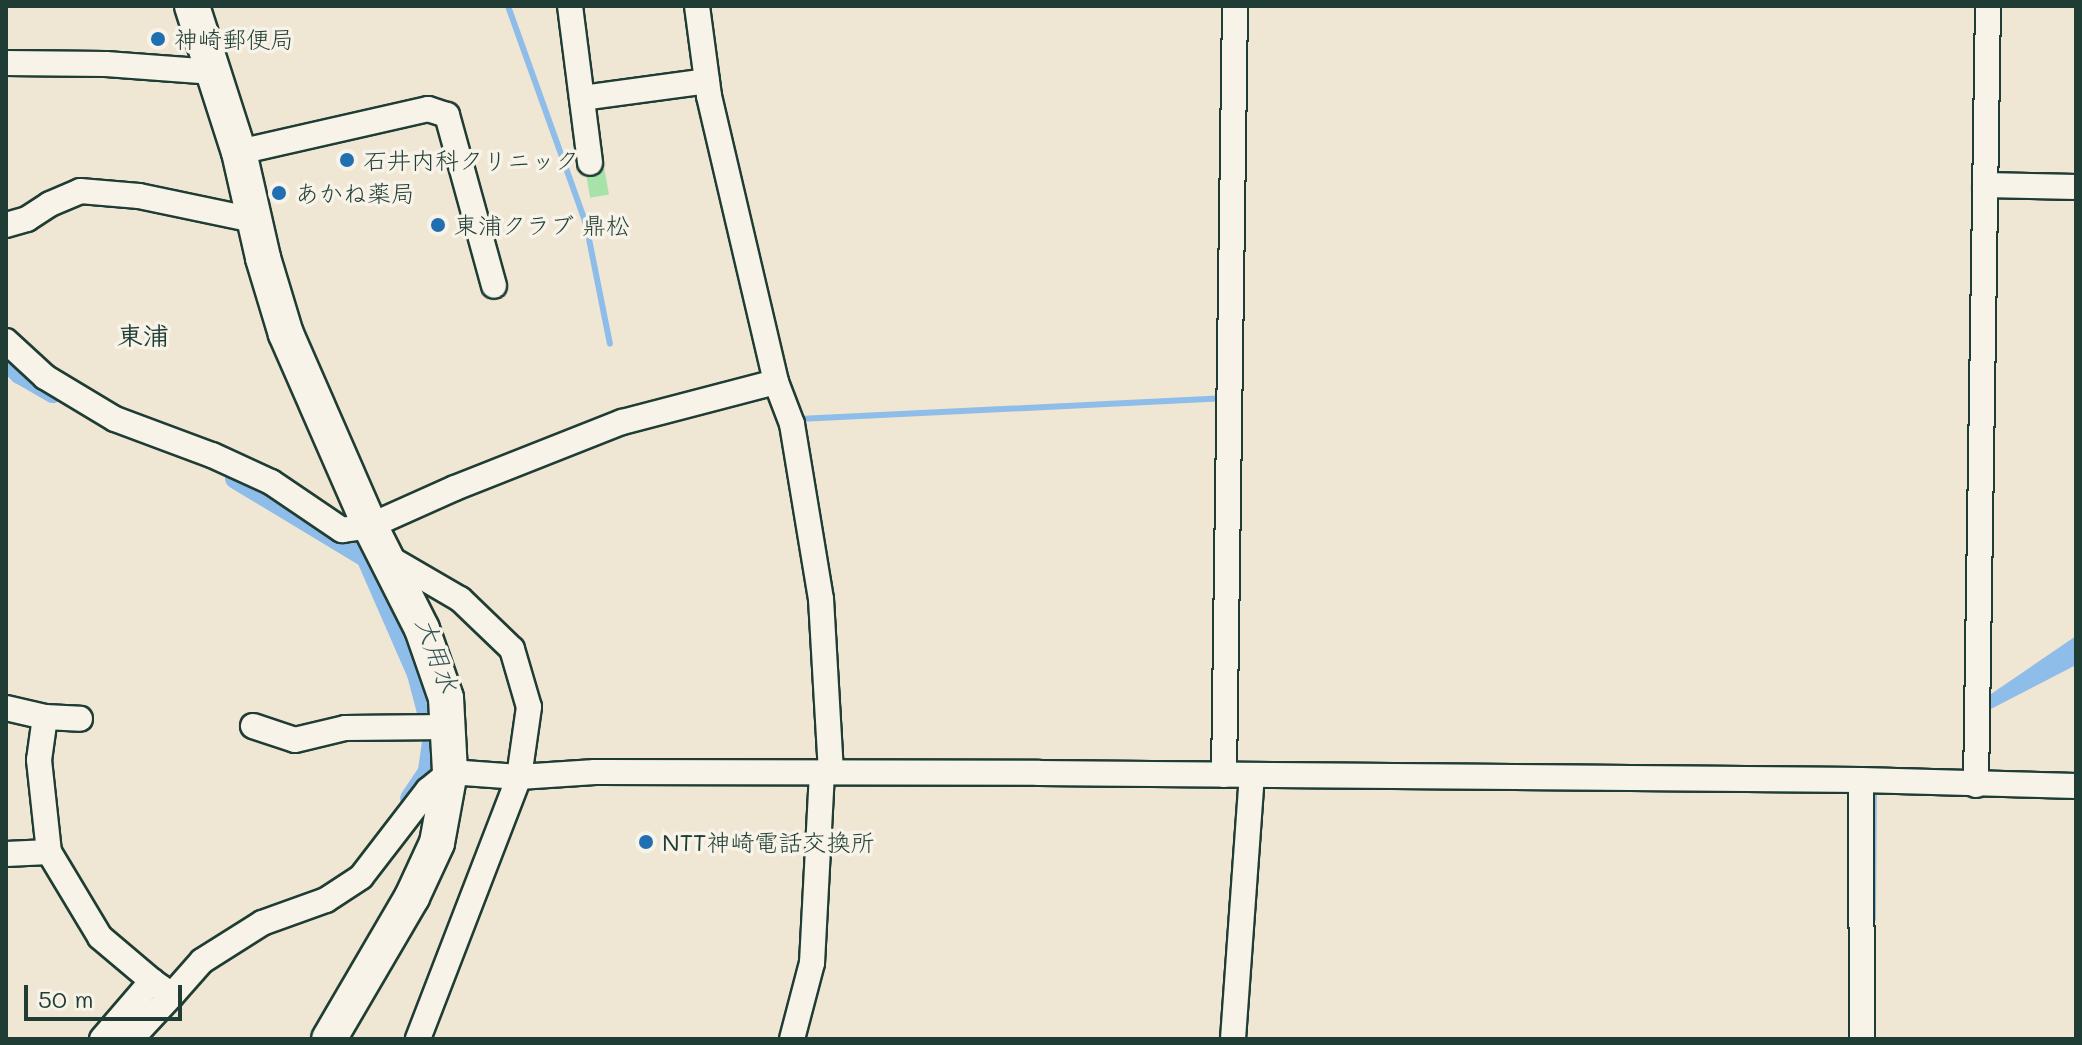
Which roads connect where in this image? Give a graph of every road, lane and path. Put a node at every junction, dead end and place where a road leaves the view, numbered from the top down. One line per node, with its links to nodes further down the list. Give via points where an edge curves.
1 (192, 6): 7 (street)
2 (570, 6): 9 (street)
3 (697, 6): 8 (street)
4 (1235, 6): 26 (street)
5 (1988, 6): 12 (street)
6 (6, 63): 7 (street)
7 (214, 72): 10 (street)
8 (707, 81): 9 (street); 18 (street)
9 (582, 98): 11 (street)
10 (239, 152): 14 (street); 16 (street, via 428,109 447,115)
11 (590, 163)
12 (1985, 185): 13 (street); 29 (street)
13 (2076, 187)
14 (254, 220): 15 (street, via 139,196 80,191); 19 (street, via 286,334)
15 (6, 225)
16 (494, 286)
17 (6, 341): 19 (street, via 45,377 115,419 271,482 342,530)
18 (776, 382): 19 (street, via 622,422 455,488); 25 (street, via 792,424 821,599)
19 (378, 541): 24 (street, via 422,629 446,698); 30 (street, via 460,599 512,649 529,707)
20 (6, 708): 21 (street)
21 (45, 717): 22 (street); 33 (street, via 39,760)
22 (80, 719)
23 (253, 726): 24 (street, via 295,740 345,728)
24 (436, 727): 27 (street)
25 (829, 768): 26 (street, via 935,775); 30 (street); 40 (street, via 812,963)
26 (1224, 769): 28 (street)
27 (450, 772): 30 (street); 35 (street, via 428,790 361,877 326,900 262,923); 38 (street, via 437,843 412,897)
28 (1252, 776): 31 (street); 41 (street)
29 (1976, 776): 31 (street); 32 (street)
30 (519, 777): 39 (street)
31 (1861, 780): 42 (street)
32 (2076, 786)
33 (49, 852): 34 (street); 35 (street, via 100,937)
34 (6, 854)
35 (163, 988): 36 (street); 37 (street)
36 (103, 1038)
37 (131, 1039)
38 (329, 1039)
39 (418, 1039)
40 (792, 1039)
41 (1233, 1039)
42 (1862, 1039)

